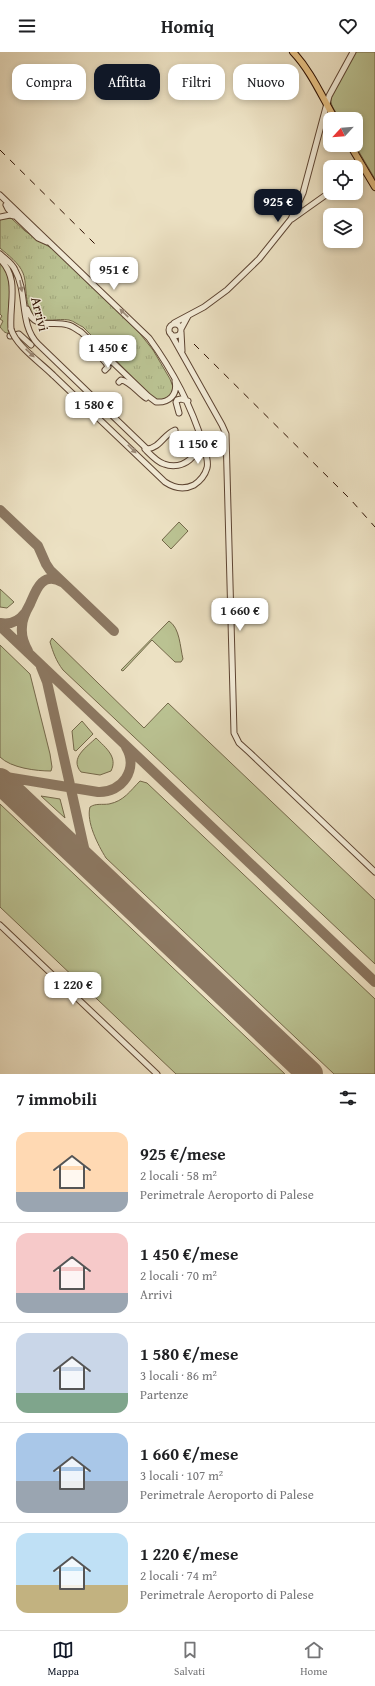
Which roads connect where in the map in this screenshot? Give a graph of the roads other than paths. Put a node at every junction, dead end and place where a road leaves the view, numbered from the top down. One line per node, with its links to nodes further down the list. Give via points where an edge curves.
1 (293, 52): 3 (main road, via 311,76)
2 (353, 52): 3 (street)
3 (326, 104): 4 (main road); 13 (street, via 303,193)
4 (331, 112)
5 (363, 168): 6 (main road)
6 (375, 187)
7 (0, 195): 14 (street)
8 (323, 197): 13 (street)
9 (0, 198): 10 (street)
10 (6, 205): 12 (street); 14 (street, via 41,238)
11 (0, 217): 12 (street)
12 (15, 217): 14 (street, via 38,238)
13 (291, 219): 18 (street, via 270,248 247,272 216,299)
14 (51, 244): 27 (street, one-way to 14, via 149,338 136,324)
15 (0, 254): 17 (street, Arrivi, one-way to 17, via 15,269)
16 (1, 260): 32 (street, one-way to 32, bridge, via 12,278 11,329 14,337 172,486 187,488 198,482 206,472 208,461)
17 (23, 299): 20 (street, via 31,317 38,322 46,325 60,323); 33 (street, Arrivi, via 28,328 33,339 147,449 156,446)
18 (188, 316): 19 (street); 21 (street)
19 (174, 323): 21 (street, via 179,325); 22 (street, via 169,328)
20 (74, 328): 26 (street, via 106,363 108,367); 29 (street)
21 (181, 330): 22 (street, via 177,336); 25 (street)
22 (171, 334): 25 (street)
23 (10, 336): 24 (street, via 19,334)
24 (31, 344)
25 (182, 354): 35 (street, via 226,434 234,733 248,752)
26 (105, 370)
27 (172, 374): 29 (street, via 176,387 171,398 160,402); 30 (street)
28 (119, 382): 29 (street, via 125,380 140,394)
29 (153, 400)
30 (188, 401): 31 (street, via 177,400); 32 (street)
31 (179, 413)
32 (193, 413): 34 (street, via 199,440 198,447 192,459 175,466 163,464 153,457)
33 (175, 430)
34 (130, 434)
35 (375, 872)
36 (0, 925): 37 (street)
37 (157, 1074)

